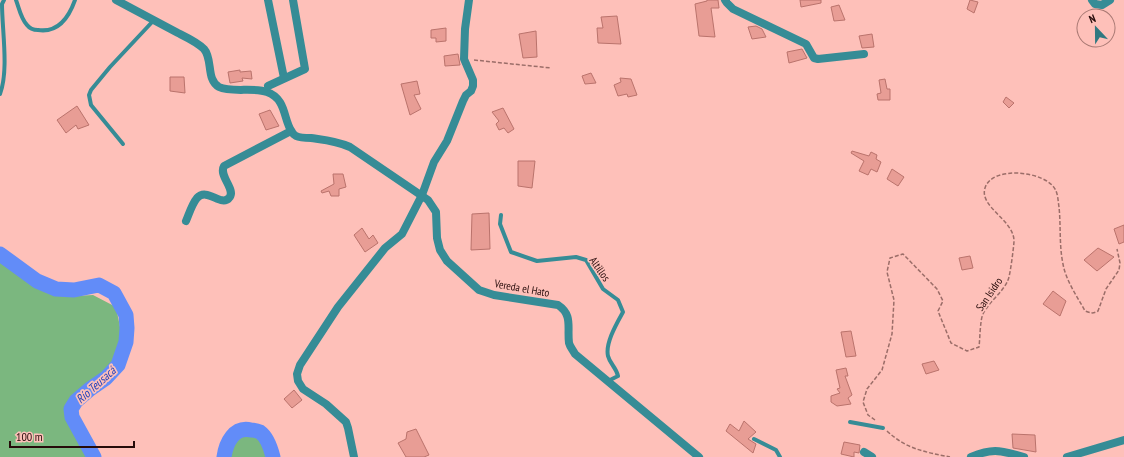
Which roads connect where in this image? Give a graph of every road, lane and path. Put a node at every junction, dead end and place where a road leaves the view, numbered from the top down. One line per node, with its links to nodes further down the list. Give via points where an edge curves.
1 (4, 0): 17 (lane, via 4,78)
2 (16, 0): 3 (lane, via 27,25 33,30 42,31 59,26 72,10)
3 (75, 0)
4 (116, 0): 11 (street)
5 (268, 0): 15 (street)
6 (293, 0): 15 (street, via 305,69)
7 (469, 0): 13 (street)
8 (725, 0): 12 (street, via 733,9 806,44 814,58)
9 (1092, 0): 10 (street, via 1095,4 1102,5)
10 (1110, 0)
11 (154, 20): 16 (street, via 204,49 212,77 220,87); 19 (lane, via 91,90 91,105)
12 (864, 54)
13 (464, 59): 14 (path); 20 (street, via 473,86 463,101 447,142 434,162)
14 (551, 68)
15 (284, 78): 16 (street)
16 (264, 88): 18 (street, via 279,101)
17 (0, 94)
18 (291, 131): 20 (street, Vereda el Hato, via 296,136 336,142 350,147); 22 (street, via 224,166 222,173 231,192 230,197 221,200 207,195 197,198)
19 (123, 144)
20 (422, 195): 24 (street, Vereda el Hato, via 436,212 436,238 447,262 479,290 494,295 558,305 565,309 568,315 569,344 575,354); 30 (street, via 402,234 385,248 338,307 300,365 297,374 303,389 326,404 346,422)
21 (501, 215): 24 (lane, Altillos, via 500,224 511,252 537,261 576,257 586,260 603,289 618,300 623,312 609,339 608,357 618,376)
22 (186, 221)
23 (1117, 249): 26 (path, San Isidro, via 1119,270 1106,289 1098,311 1089,313 1085,311 1068,281 1063,265 1058,194 1051,183 1042,178 1023,174 1007,173 991,178 984,189 986,200 1011,228 1014,242 1008,280 982,314 978,347 967,351 951,343 938,311 943,301 937,288 903,254 890,258 887,272 894,300 892,334 882,370 867,389 863,402 868,415)
24 (608, 381): 31 (street, Vereda el Hato)
25 (850, 422): 26 (lane)
26 (883, 428): 34 (path, San Isidro, via 896,440 918,450)
27 (754, 439): 32 (lane, via 776,450)
28 (1124, 440): 37 (street)
29 (864, 452): 33 (street)
30 (354, 457)
31 (700, 457)
32 (780, 457)
33 (872, 457)
34 (950, 457)
35 (971, 457): 36 (street, via 985,451 999,450)
36 (1024, 457)
37 (1067, 457)

